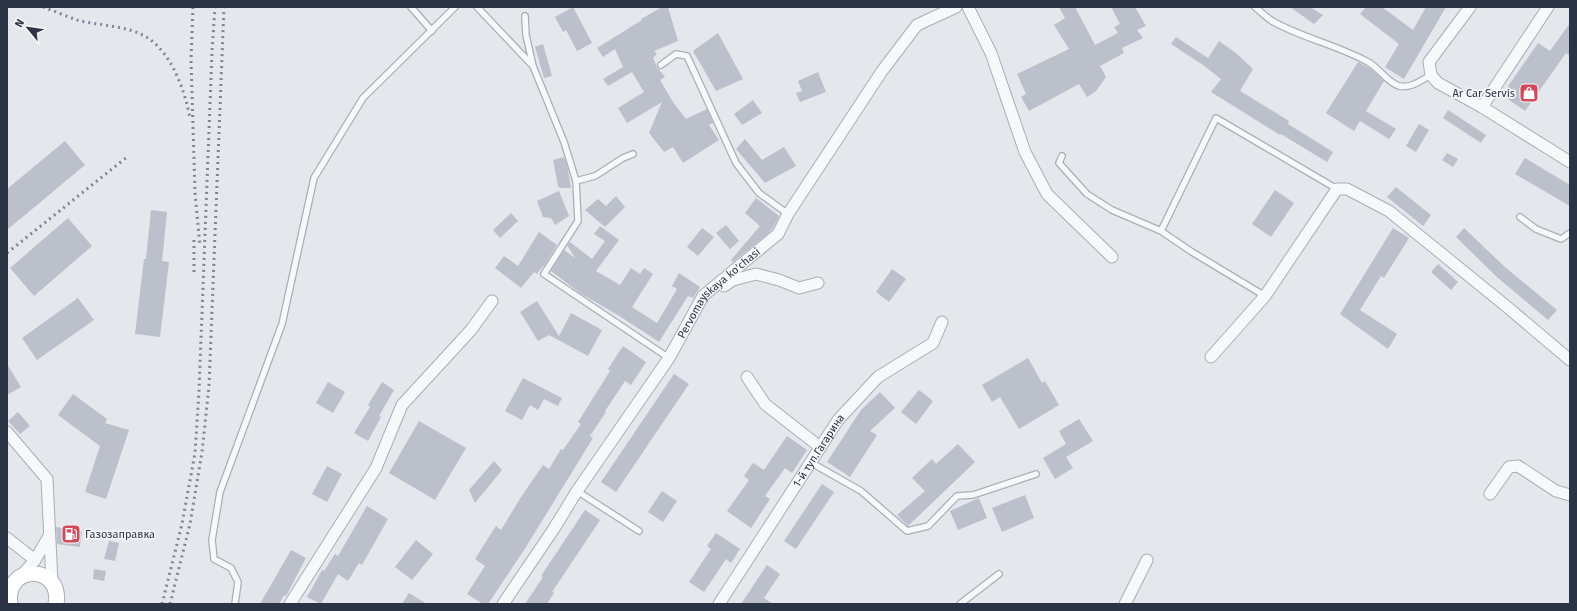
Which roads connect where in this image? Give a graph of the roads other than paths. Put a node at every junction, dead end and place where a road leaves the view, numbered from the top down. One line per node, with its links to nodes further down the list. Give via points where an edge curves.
1 (411, 7): 10 (lane)
2 (455, 7): 10 (lane)
3 (477, 7): 12 (lane)
4 (956, 7): 20 (street, Pervomayskaya ko'chasi, via 917,25 882,71)
5 (968, 7): 24 (street, via 991,53 1024,152 1047,194)
6 (1255, 7): 13 (lane, via 1271,20 1303,35 1344,49 1370,63 1400,86 1408,86)
7 (1470, 7): 13 (street, via 1428,62)
8 (1548, 7): 14 (street)
9 (525, 16): 12 (lane, via 526,36)
10 (432, 30): 50 (lane, via 363,98 314,178 282,324 220,492 212,540 214,559 231,568 238,582)
11 (661, 65): 20 (lane, via 676,54 687,56 736,163 759,193)
12 (533, 66): 18 (lane, via 564,142)
13 (1431, 76): 14 (street, via 1438,83)
14 (1482, 107): 17 (street)
15 (633, 154): 18 (lane, via 595,176)
16 (1062, 156): 22 (lane, via 1059,163 1086,194 1112,210)
17 (1570, 162)
18 (576, 182): 30 (lane, via 578,221 544,274)
19 (1337, 189): 22 (lane, via 1216,118); 26 (street); 31 (street, via 1348,189 1389,211)
20 (788, 214): 30 (street, Pervomayskaya ko'chasi, via 778,234 703,296)
21 (1520, 217): 23 (lane, via 1536,229 1561,239)
22 (1161, 231): 26 (lane)
23 (1570, 233)
24 (1112, 258)
25 (818, 284): 30 (street, via 799,288 756,274 733,280 708,300)
26 (1265, 296): 29 (street)
27 (492, 301): 51 (street, via 471,330 402,405 376,468)
28 (942, 322): 34 (street, 1-й туп.Гагарина, via 933,343 878,377 838,420)
29 (1211, 357)
30 (669, 358): 37 (street, Pervomayskaya ko'chasi)
31 (1570, 360)
32 (747, 377): 34 (street, via 765,404)
33 (7, 432): 41 (street, via 47,479)
34 (820, 447): 35 (street, 1-й туп.Гагарина)
35 (810, 462): 36 (lane, via 861,492 908,531 928,526 957,496 973,495); 53 (street, 1-й туп.Гагарина)
36 (1036, 474)
37 (577, 491): 40 (lane); 52 (street, Pervomayskaya ko'chasi)
38 (1490, 494): 39 (street, via 1509,467 1518,466 1556,491)
39 (1570, 495)
40 (639, 531)
41 (49, 535): 43 (street); 47 (street)
42 (7, 538): 43 (street)
43 (35, 560): 46 (street)
44 (1147, 560): 55 (street)
45 (999, 574): 54 (lane)
46 (21, 576): 47 (main road, via 32,573 44,576); 48 (main road, via 13,584)
47 (55, 593): 49 (main road)
48 (9, 598)
49 (67, 604)
50 (235, 604)
51 (290, 604)
52 (503, 604)
53 (719, 604)
54 (960, 604)
55 (1125, 604)

